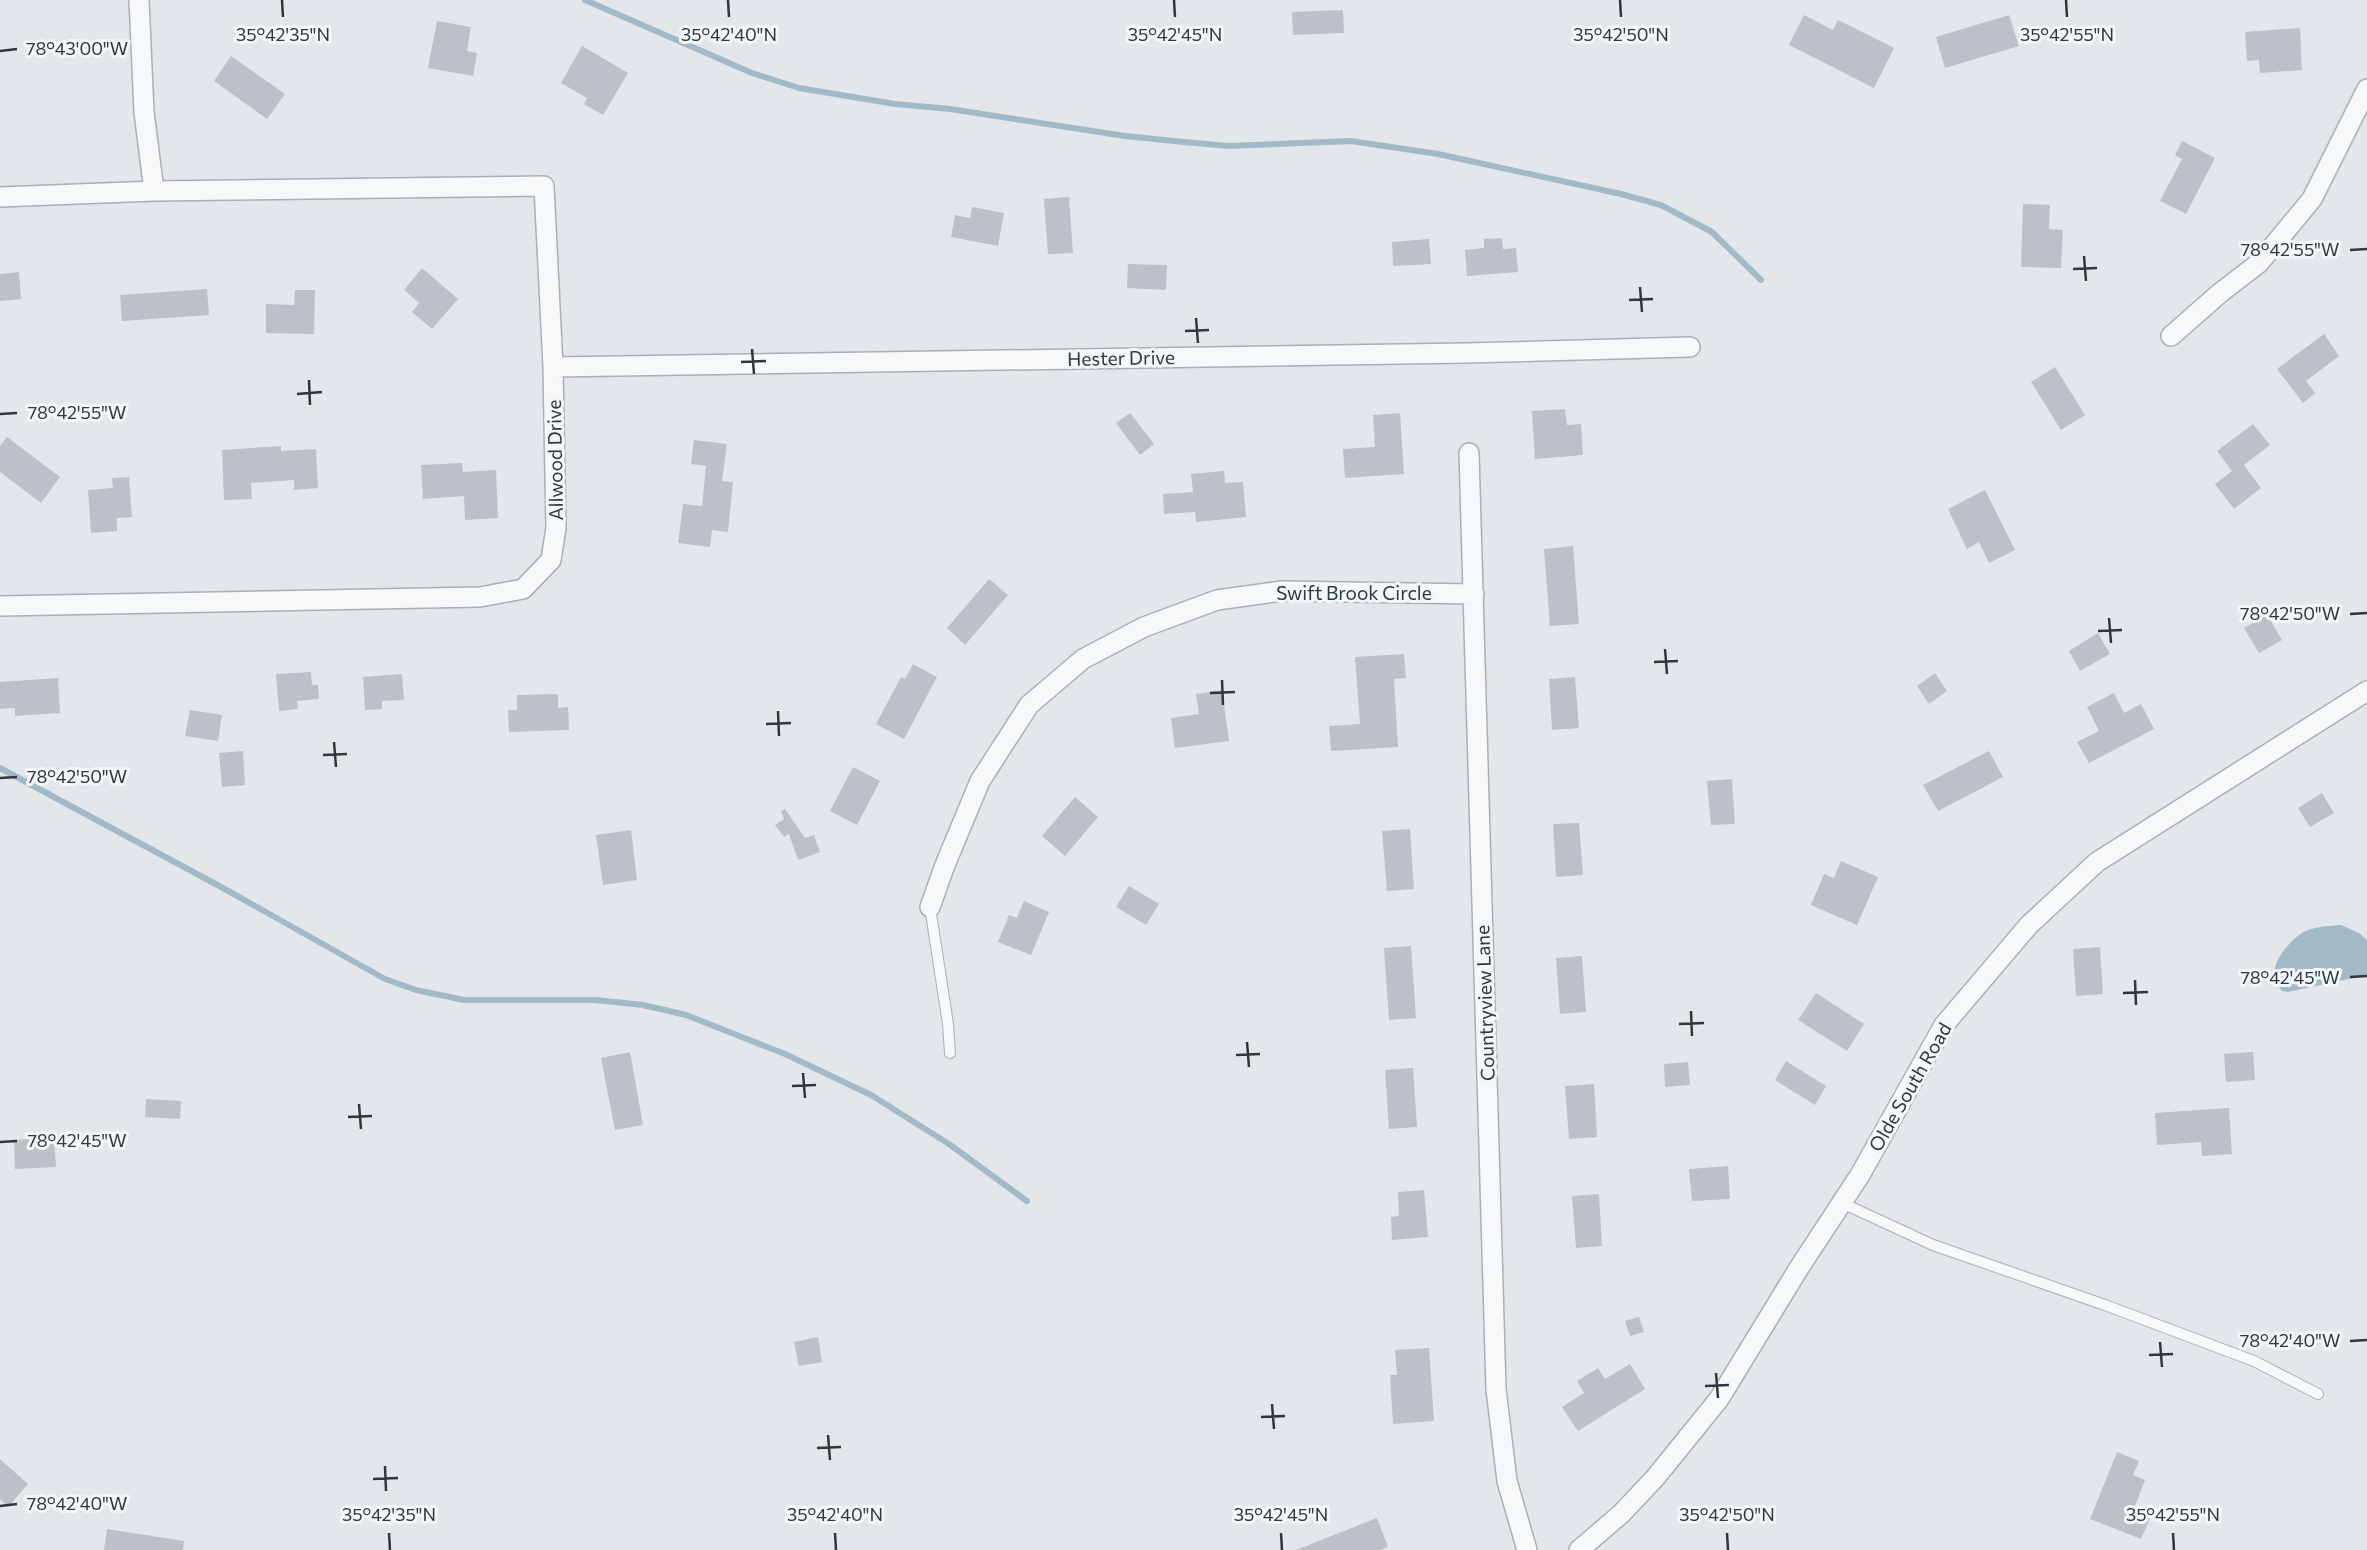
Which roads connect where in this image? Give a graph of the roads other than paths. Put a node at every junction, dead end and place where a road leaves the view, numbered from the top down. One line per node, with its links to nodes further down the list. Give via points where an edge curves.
1 (139, 0): 3 (street, via 144,112)
2 (2367, 89): 5 (street, via 2312,200 2259,263)
3 (154, 191): 4 (street); 7 (street, Allwood Drive, via 544,186)
4 (0, 197)
5 (2171, 336)
6 (1690, 347): 7 (street, Hester Drive)
7 (553, 367): 10 (street, Allwood Drive, via 556,527 551,560 523,589 480,597)
8 (1469, 453): 9 (street, Countryview Lane)
9 (1474, 594): 12 (street, Swift Brook Circle, via 1282,591 1217,600 1144,627 1083,659 1029,705 980,781); 16 (street, Countryview Lane, via 1496,1389 1507,1481)
10 (0, 606)
11 (2367, 691): 14 (street, Olde South Road, via 2097,862 2029,925 1944,1025)
12 (930, 907): 13 (lane)
13 (950, 1053)
14 (1842, 1203): 15 (lane, via 1933,1245 2254,1361); 17 (street, Olde South Road, via 1719,1399 1655,1478)
15 (2318, 1394)
16 (1527, 1550)
17 (1579, 1550)

